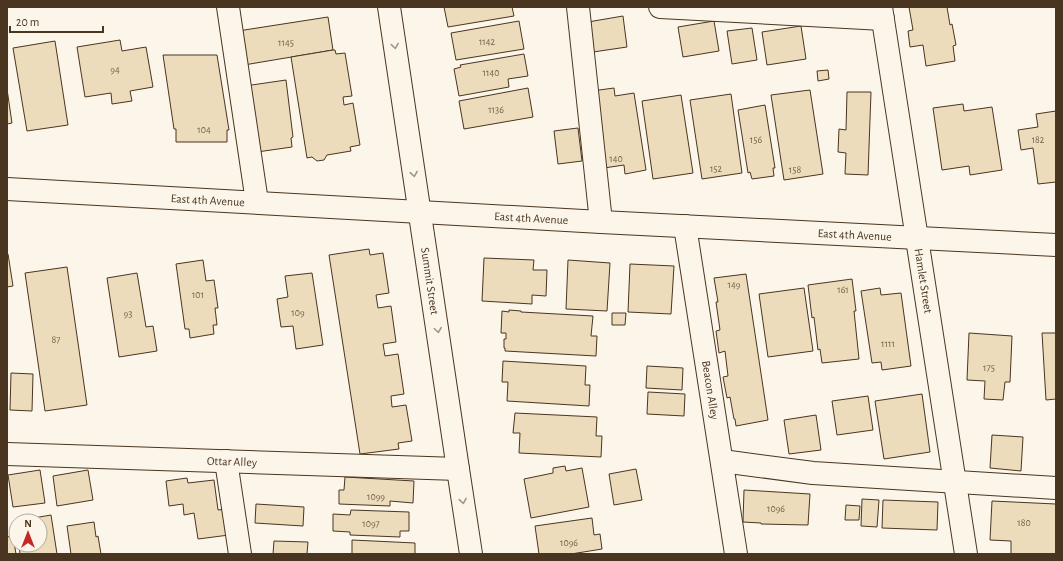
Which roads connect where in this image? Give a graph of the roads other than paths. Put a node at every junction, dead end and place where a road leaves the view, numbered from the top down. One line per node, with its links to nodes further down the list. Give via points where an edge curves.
1 (228, 7): 7 (street)
2 (389, 7): 8 (street, Summit Street, one-way to 8)
3 (578, 7): 9 (street)
4 (660, 7): 5 (street)
5 (882, 13): 11 (street, Hamlet Street)
6 (7, 189): 7 (street, East 4th Avenue)
7 (258, 202): 8 (street, East 4th Avenue)
8 (420, 211): 9 (street, East 4th Avenue); 16 (street, Summit Street, one-way to 16)
9 (601, 222): 10 (street, East 4th Avenue)
10 (686, 226): 11 (street, East 4th Avenue); 15 (street, Beacon Alley)
11 (917, 237): 12 (street, East 4th Avenue); 17 (street, Hamlet Street)
12 (1056, 245)
13 (7, 454): 14 (street, Ottar Alley)
14 (226, 460): 16 (street, Ottar Alley); 19 (street)
15 (722, 461): 17 (street, via 813,473); 21 (street, Beacon Alley)
16 (458, 469): 20 (street, Summit Street, one-way to 20)
17 (955, 482): 18 (street); 22 (street, Hamlet Street)
18 (1056, 488)
19 (240, 554)
20 (471, 554)
21 (736, 554)
22 (966, 554)

